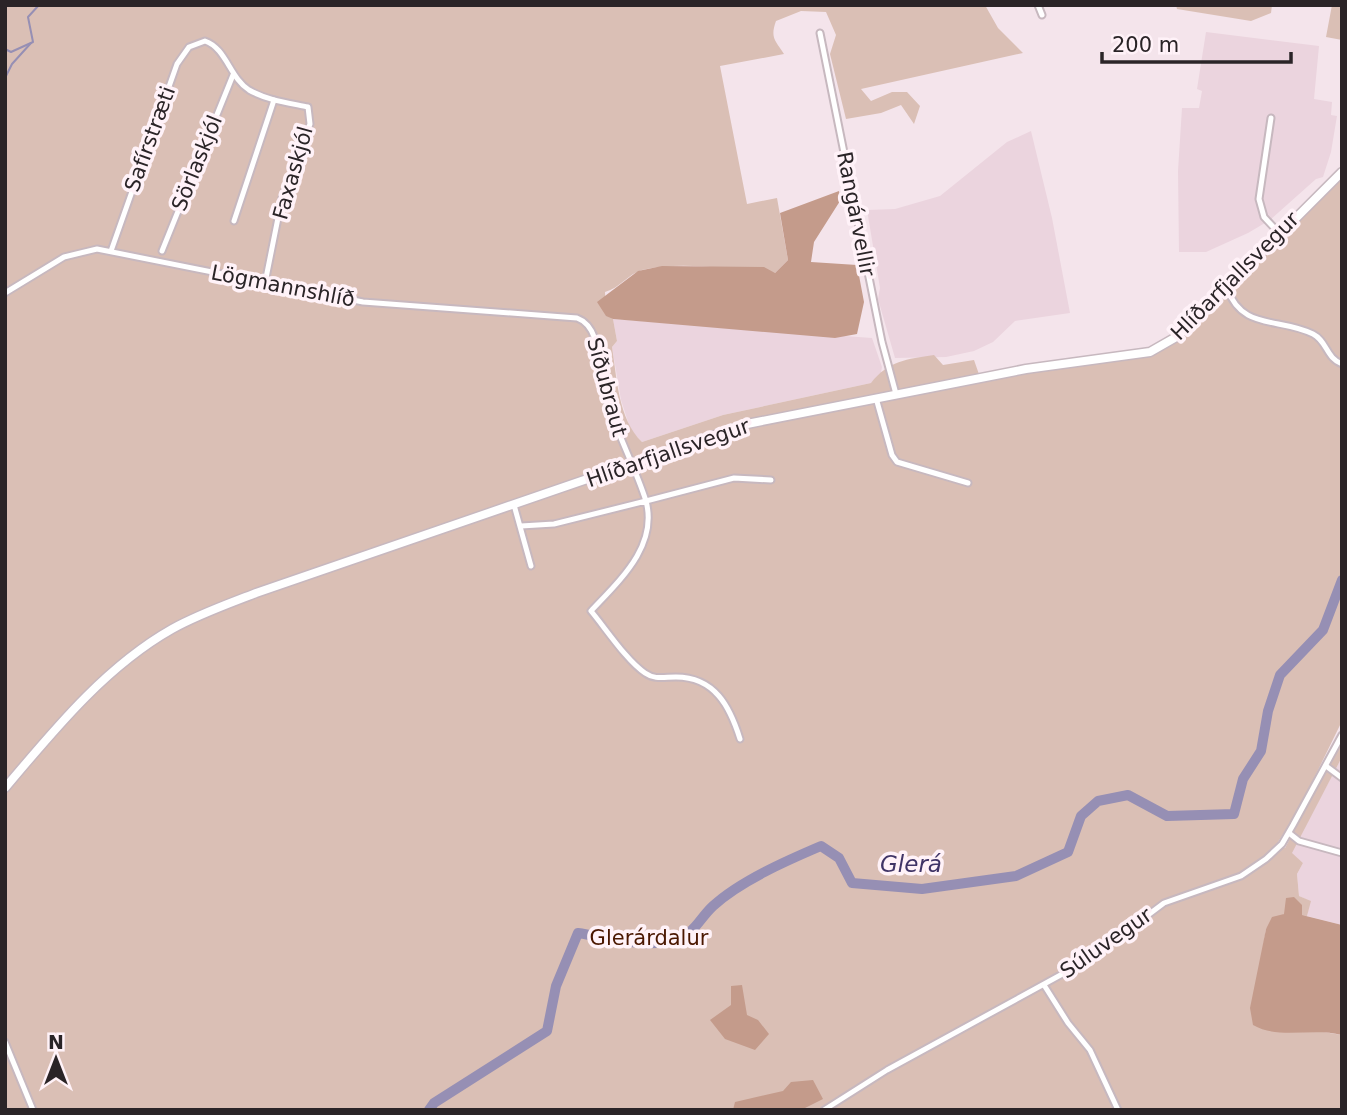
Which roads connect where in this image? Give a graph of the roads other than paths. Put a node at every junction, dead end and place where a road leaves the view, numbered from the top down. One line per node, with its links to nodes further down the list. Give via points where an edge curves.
1 (1038, 5): 2 (street)
2 (1042, 15)
3 (820, 33): 18 (street, Rangárvellir)
4 (205, 41): 5 (street, Faxaskjól, via 217,48); 11 (street, Safírstræti, via 189,47 177,64)
5 (233, 75): 6 (street, Faxaskjól, via 249,90); 12 (street, Sörlaskjól)
6 (274, 100): 9 (street); 13 (street, Faxaskjól, via 308,107 310,124 282,198)
7 (1271, 118): 10 (street, via 1259,199 1264,217)
8 (1342, 172): 10 (main road, Hlíðarfjallsvegur)
9 (234, 221)
10 (1279, 233): 14 (main road, Hlíðarfjallsvegur)
11 (111, 251): 13 (street, Lögmannshlíð); 15 (street, Lögmannshlíð, via 74,253)
12 (162, 251)
13 (265, 283): 16 (street, Lögmannshlíð, via 396,307)
14 (1227, 288): 17 (street, via 1241,312 1311,333 1322,341 1329,356); 18 (main road, Hlíðarfjallsvegur, via 1178,336 1150,352)
15 (5, 293)
16 (572, 317): 20 (street, Síðubraut, via 586,322 593,332 604,389)
17 (1342, 364)
18 (896, 394): 19 (main road, Hlíðarfjallsvegur)
19 (876, 398): 20 (main road, Hlíðarfjallsvegur, via 747,424); 22 (street, via 897,462)
20 (633, 465): 23 (street, Síðubraut); 24 (main road, Hlíðarfjallsvegur)
21 (771, 480): 23 (street, via 734,478)
22 (968, 483)
23 (646, 501): 25 (street, via 554,524); 28 (street, Síðubraut, via 649,531 643,544 624,576 591,611 645,673 695,680 718,694 730,710)
24 (514, 505): 25 (street); 31 (main road, Hlíðarfjallsvegur, via 256,593 170,630 104,679)
25 (521, 526): 26 (street)
26 (531, 566)
27 (1342, 735): 29 (street, Súluvegur)
28 (740, 739)
29 (1326, 766): 30 (street); 32 (street, Súluvegur)
30 (1342, 778)
31 (5, 788)
32 (1289, 833): 33 (street, via 1299,841); 34 (street, Súluvegur, via 1266,859 1241,876 1164,903 1087,960)
33 (1342, 853)
34 (1044, 985): 37 (street, Súluvegur, via 887,1070); 38 (street, via 1090,1051)
35 (5, 1042): 36 (street)
36 (33, 1110)
37 (824, 1110)
38 (1118, 1110)

